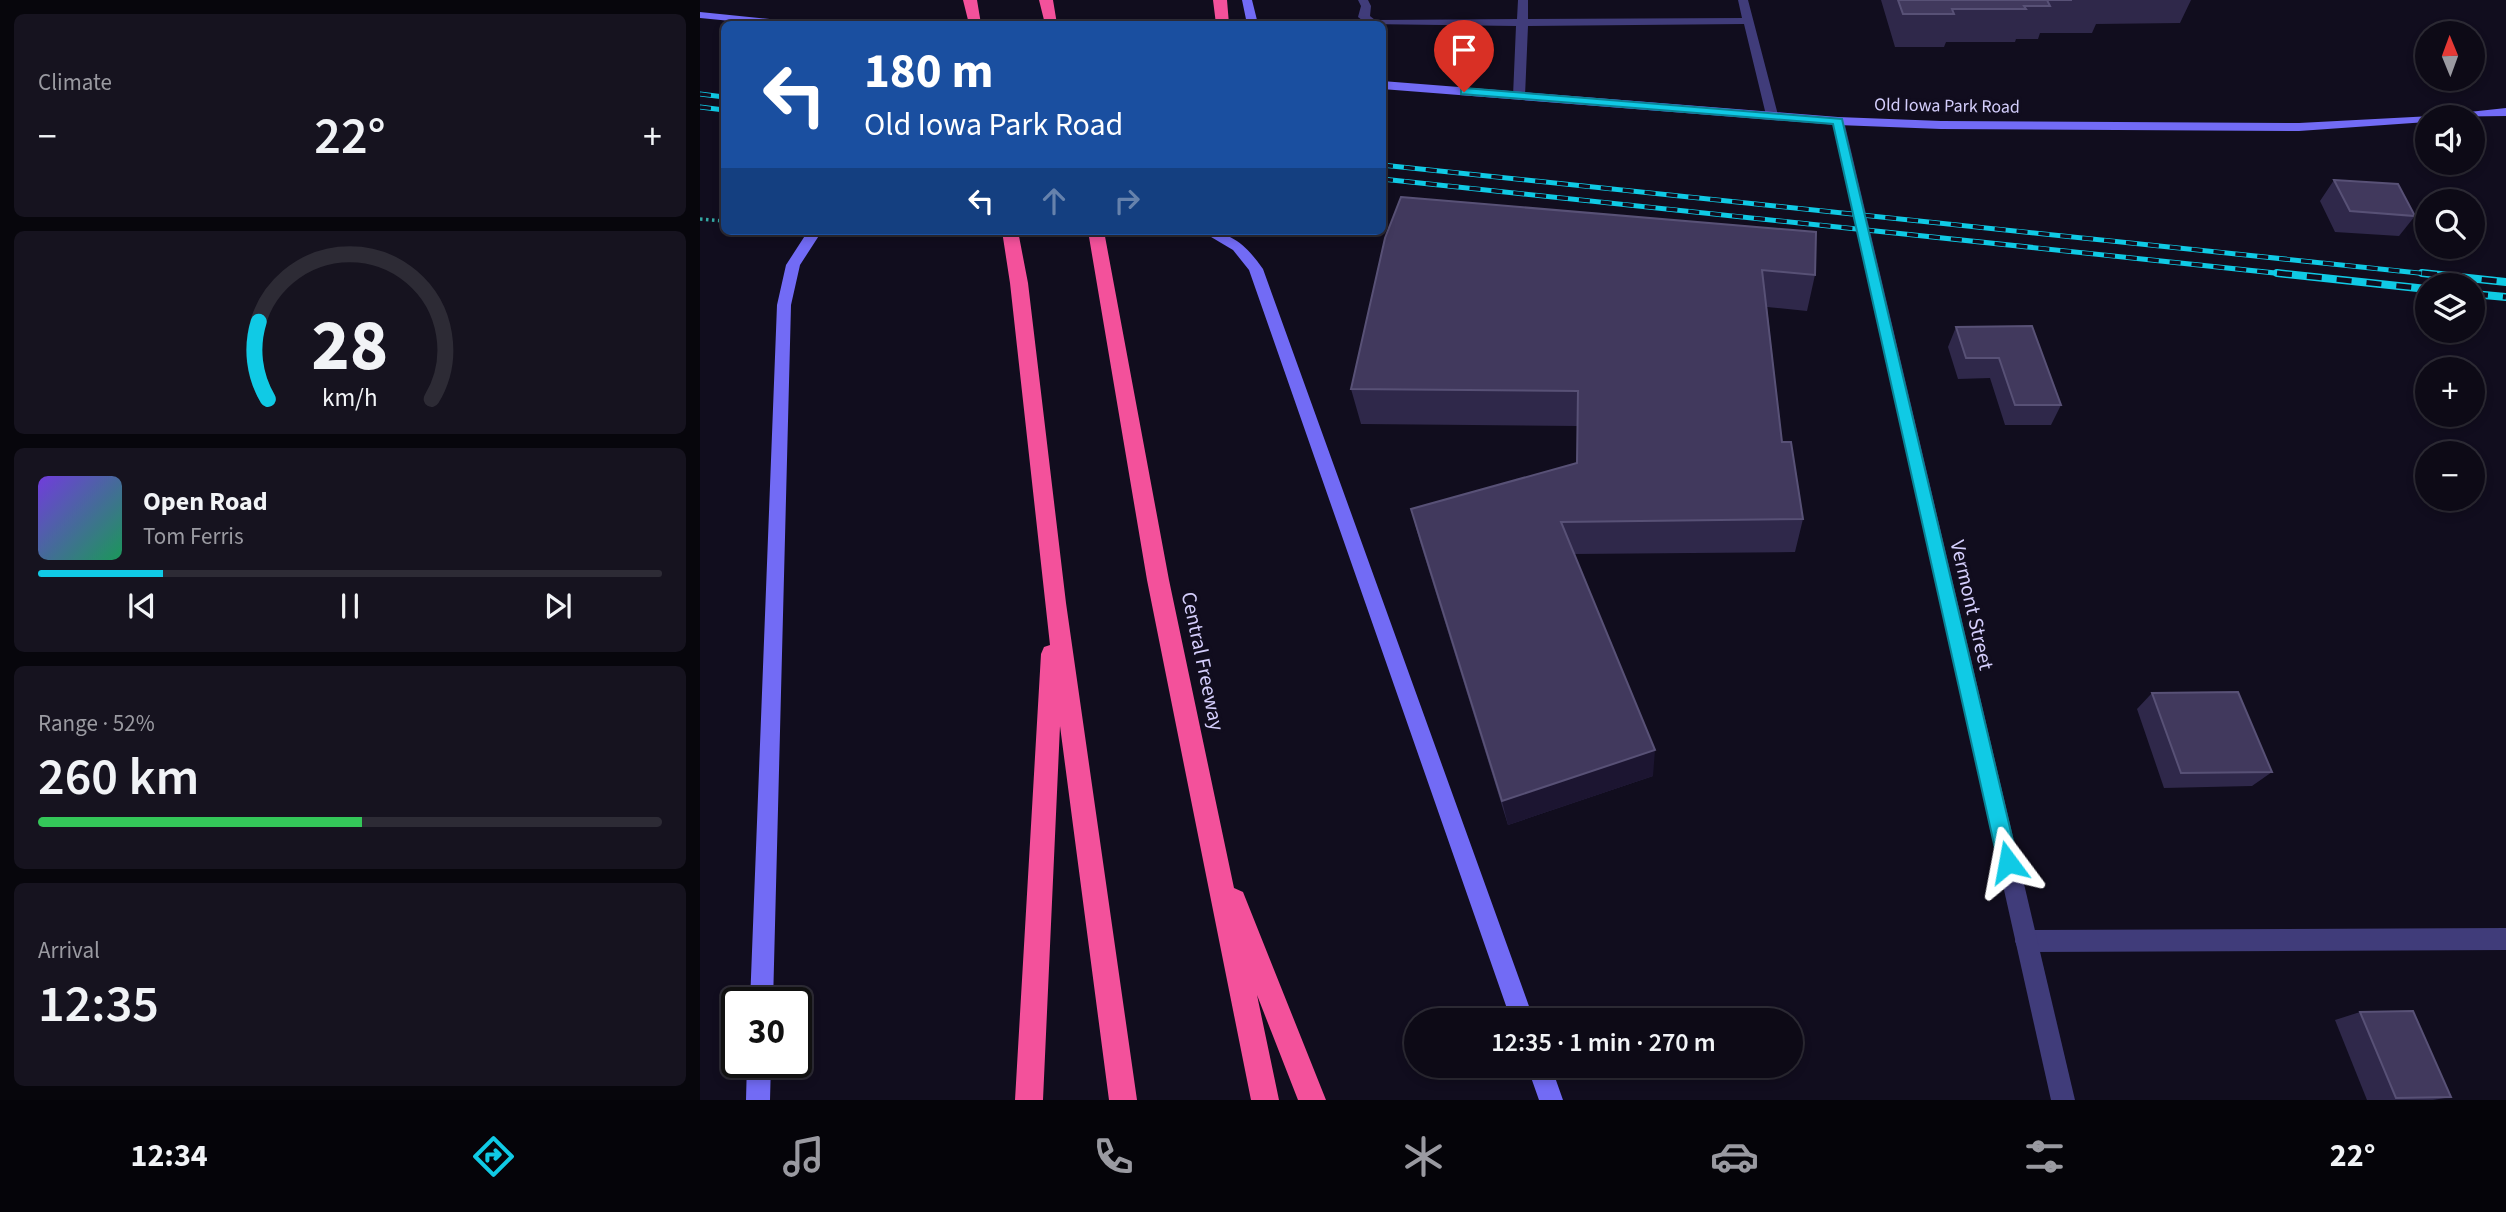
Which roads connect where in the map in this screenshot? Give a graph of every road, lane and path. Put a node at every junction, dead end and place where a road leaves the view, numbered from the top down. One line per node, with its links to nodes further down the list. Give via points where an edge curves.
1 (970, 0): 10 (highway)
2 (1046, 0): 11 (highway)
3 (1220, 0): 12 (highway)
4 (1247, 0): 13 (main road)
5 (1363, 0): 14 (street, via 1364,16)
6 (1522, 0): 16 (street)
7 (1743, 0): 15 (street)
8 (700, 15): 9 (main road)
9 (760, 21)
10 (974, 21)
11 (1050, 21)
12 (1223, 21)
13 (1252, 21)
14 (1370, 21)
15 (1748, 21): 16 (street); 22 (street)
16 (1521, 22): 17 (street); 19 (street)
17 (1386, 23)
18 (1386, 85): 19 (main road, Old Iowa Park Road)
19 (1519, 96): 22 (main road, Old Iowa Park Road)
20 (2506, 113): 21 (main road)
21 (2485, 114)
22 (1772, 115): 24 (main road, Old Iowa Park Road)
23 (2415, 119): 24 (main road, Old Iowa Park Road, via 2299,127)
24 (1838, 121): 34 (street, Vermont Street)
25 (700, 219): 26 (path)
26 (721, 221)
27 (812, 235): 35 (main road, via 797,252 784,305)
28 (1011, 235): 31 (highway)
29 (1097, 235): 32 (highway, Central Freeway, via 1158,580)
30 (1216, 235): 36 (main road, via 1238,247 1256,269)
31 (1055, 603): 40 (highway); 41 (highway)
32 (1213, 847): 42 (highway, Central Freeway); 43 (highway)
33 (2506, 939): 34 (street)
34 (2026, 941): 45 (street, Vermont Street)
35 (762, 987)
36 (1519, 1008)
37 (759, 1078): 39 (main road)
38 (1543, 1078): 44 (main road)
39 (758, 1100)
40 (1029, 1100)
41 (1123, 1100)
42 (1265, 1100)
43 (1312, 1100)
44 (1551, 1100)
45 (2063, 1100)

